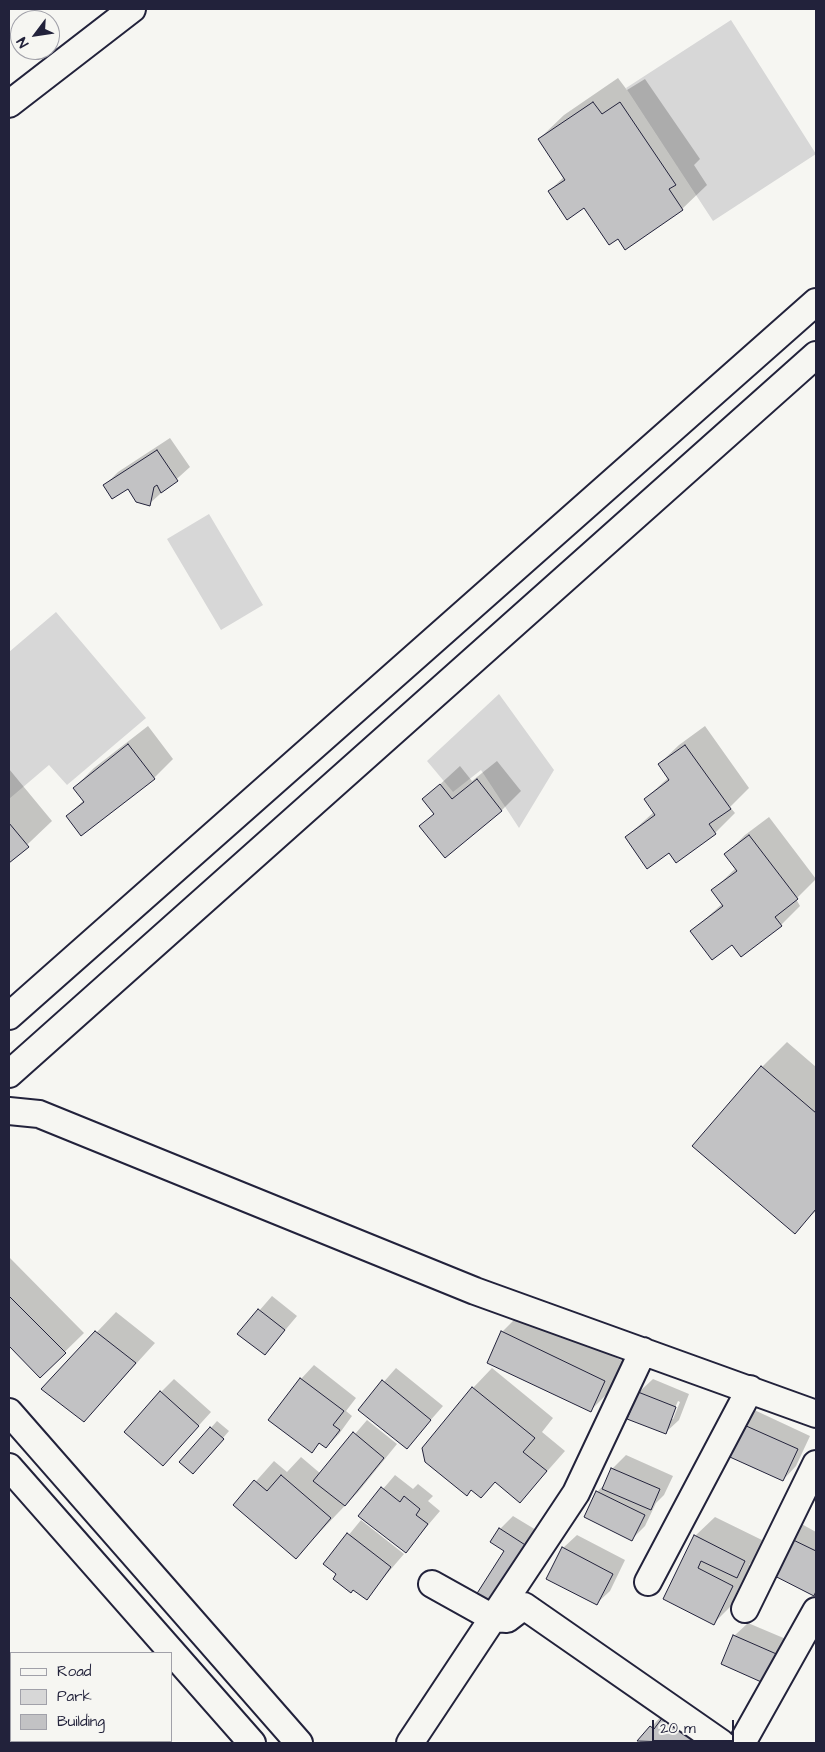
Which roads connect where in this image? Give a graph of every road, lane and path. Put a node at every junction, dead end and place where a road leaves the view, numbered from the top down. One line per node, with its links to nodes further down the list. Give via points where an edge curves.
1 (132, 9): 2 (street)
2 (9, 104)
3 (816, 302): 5 (street)
4 (816, 355): 6 (street)
5 (9, 1016)
6 (9, 1074)
7 (9, 1111): 8 (street, via 39,1114 475,1291)
8 (643, 1351): 9 (street); 18 (street, via 576,1493)
9 (750, 1389): 11 (street); 14 (street)
10 (9, 1412): 22 (street)
11 (816, 1414)
12 (816, 1464): 16 (street)
13 (9, 1467): 20 (street)
14 (648, 1582)
15 (432, 1584): 18 (street)
16 (745, 1609)
17 (816, 1611): 25 (street)
18 (493, 1618): 23 (street); 24 (street, via 506,1619 524,1606)
19 (172, 1652): 21 (street)
20 (172, 1652)
21 (252, 1743)
22 (299, 1743)
23 (410, 1743)
24 (721, 1743)
25 (742, 1743)

